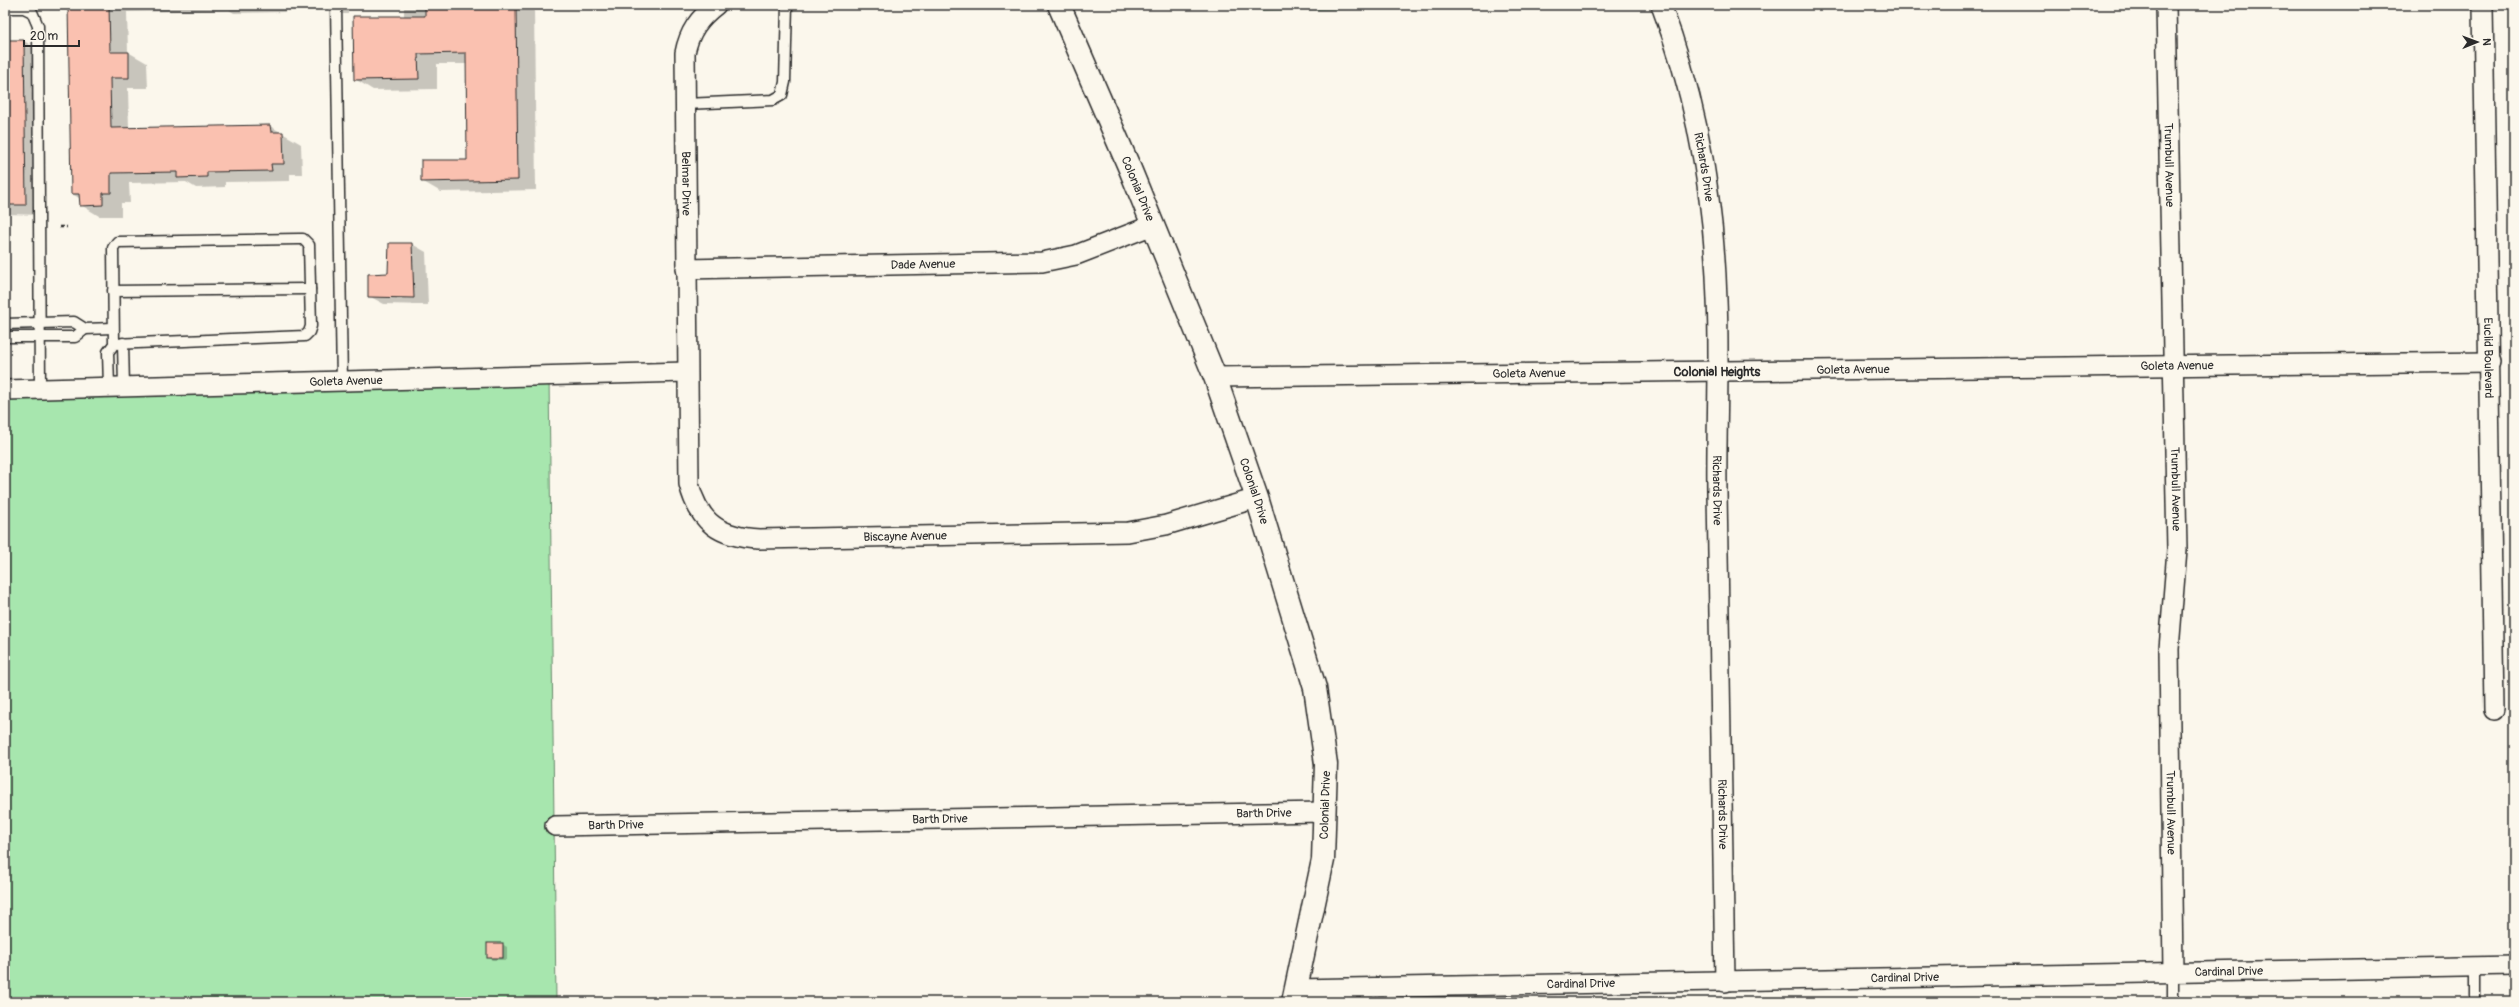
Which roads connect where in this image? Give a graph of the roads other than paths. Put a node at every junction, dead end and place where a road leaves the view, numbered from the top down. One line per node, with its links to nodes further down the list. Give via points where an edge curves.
1 (336, 5): 26 (lane)
2 (716, 5): 9 (street, Belmar Drive, via 699,21 687,41)
3 (787, 5): 9 (lane, via 785,82 782,95 773,100)
4 (1059, 5): 10 (street, Colonial Drive)
5 (1661, 5): 23 (street, Richards Drive, via 1693,106 1707,182 1717,294)
6 (2166, 5): 22 (street, Trumbull Avenue)
7 (2483, 5): 21 (street, Euclid Boulevard)
8 (5, 8): 14 (lane, via 24,8 32,12 38,26)
9 (686, 104): 11 (street, Belmar Drive)
10 (1153, 226): 11 (street, Dade Avenue, via 1076,254 1042,262); 25 (street, Colonial Drive)
11 (686, 268): 24 (street, Belmar Drive)
12 (310, 289): 13 (lane); 13 (lane, via 309,245 299,238 117,242 113,248); 20 (lane, via 310,326 305,336)
13 (113, 291): 17 (lane)
14 (38, 323): 15 (lane); 16 (lane, via 74,322); 19 (lane)
15 (5, 324)
16 (85, 328): 17 (lane); 19 (lane, via 75,337)
17 (114, 328): 20 (lane)
18 (5, 337): 19 (lane)
19 (38, 338): 28 (lane)
20 (118, 343): 27 (lane); 27 (lane, via 108,352)
21 (2490, 362): 22 (street, Goleta Avenue); 31 (street, Euclid Boulevard)
22 (2174, 365): 23 (street, Goleta Avenue); 36 (street, Trumbull Avenue, via 2177,550 2169,649)
23 (1717, 371): 25 (street, Goleta Avenue); 37 (street, Richards Drive)
24 (687, 372): 26 (street, Goleta Avenue); 30 (street, Biscayne Avenue, via 689,484 693,500 701,514 713,526 729,535 742,538 1128,532 1166,525)
25 (1215, 377): 30 (street, Colonial Drive)
26 (342, 382): 27 (street, Goleta Avenue)
27 (116, 387): 28 (street, Goleta Avenue)
28 (40, 389): 29 (street, Goleta Avenue)
29 (5, 390)
30 (1258, 498): 32 (street, Colonial Drive, via 1315,688 1326,764)
31 (2494, 710)
32 (1325, 812): 33 (street, Barth Drive); 38 (street, Colonial Drive, via 1320,877)
33 (555, 826)
34 (2474, 966): 35 (street, Cardinal Drive); 36 (street, Cardinal Drive); 40 (lane)
35 (2514, 966)
36 (2173, 973): 37 (street, Cardinal Drive); 39 (lane)
37 (1725, 982): 38 (street, Cardinal Drive)
38 (1295, 996)
39 (2173, 1002)
40 (2474, 1002)

